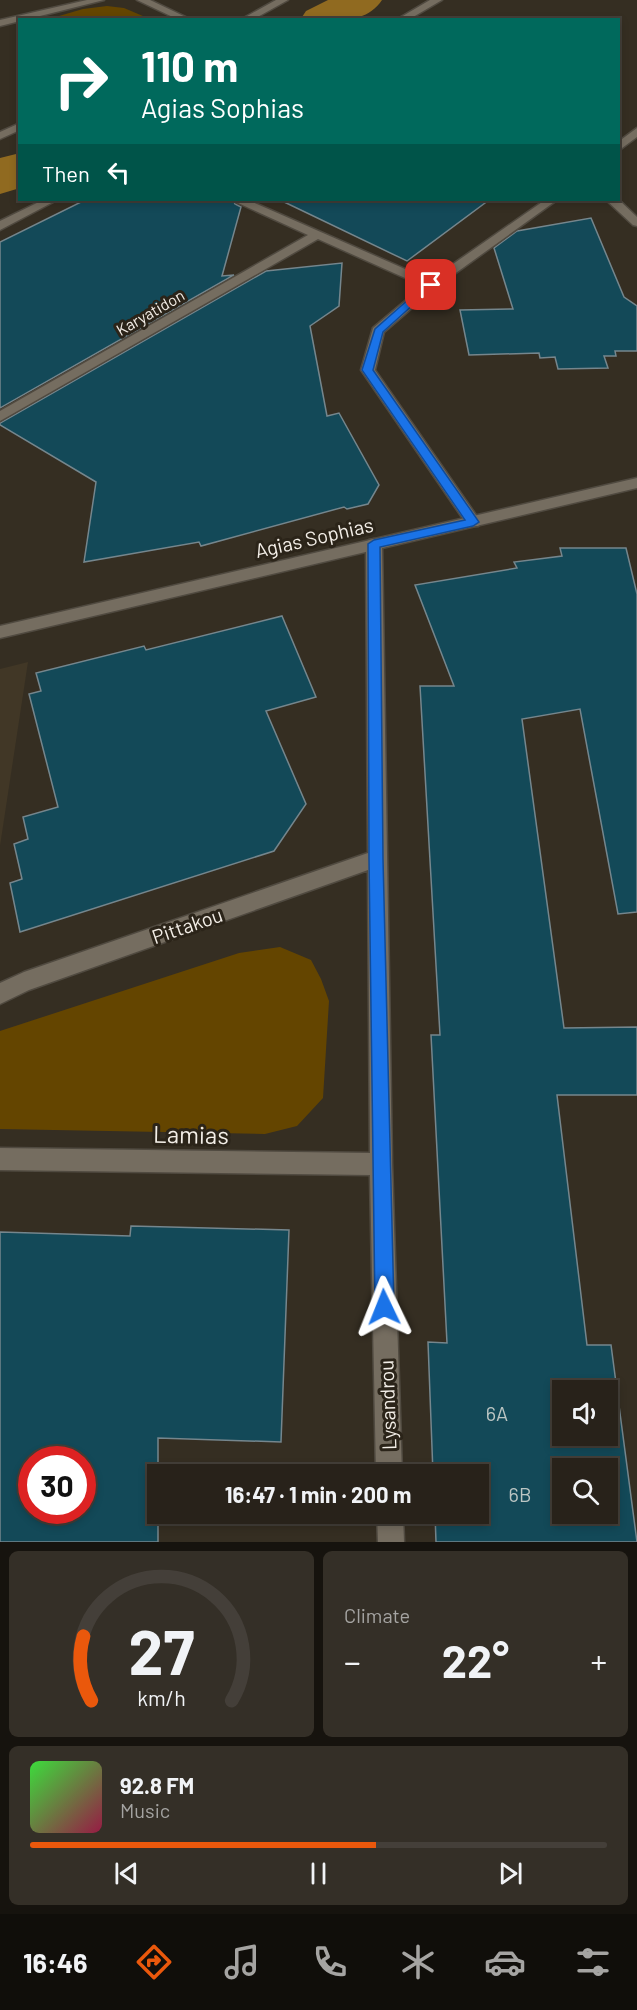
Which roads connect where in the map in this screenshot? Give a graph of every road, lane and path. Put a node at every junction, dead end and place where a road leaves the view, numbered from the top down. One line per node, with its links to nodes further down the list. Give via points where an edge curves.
1 (99, 0): 5 (street)
2 (142, 0): 6 (street)
3 (283, 0): 7 (street)
4 (437, 0): 8 (street)
5 (22, 18)
6 (183, 18)
7 (248, 18)
8 (404, 18)
9 (18, 19): 10 (street)
10 (0, 23)
11 (18, 127): 13 (street)
12 (637, 131): 14 (street)
13 (0, 136)
14 (620, 146)
15 (49, 201): 20 (street)
16 (242, 201): 21 (street)
17 (551, 201): 22 (street)
18 (613, 201): 19 (street)
19 (637, 224)
20 (0, 226)
21 (316, 235): 22 (street); 23 (street, Karyatidon)
22 (431, 285): 25 (street, via 378,331 368,370)
23 (0, 417)
24 (637, 483): 25 (street, Agias Sophias)
25 (473, 522): 26 (street, Agias Sophias)
26 (374, 544): 27 (street, Agias Sophias); 28 (street, Lysandrou)
27 (0, 632)
28 (376, 859): 29 (street, Pittakou, via 24,982); 31 (street, Lysandrou)
29 (0, 994)
30 (0, 1159): 31 (street, Lamias)
31 (381, 1164): 32 (street, Lysandrou)
32 (389, 1464)
33 (390, 1524): 34 (street)
34 (391, 1542)

